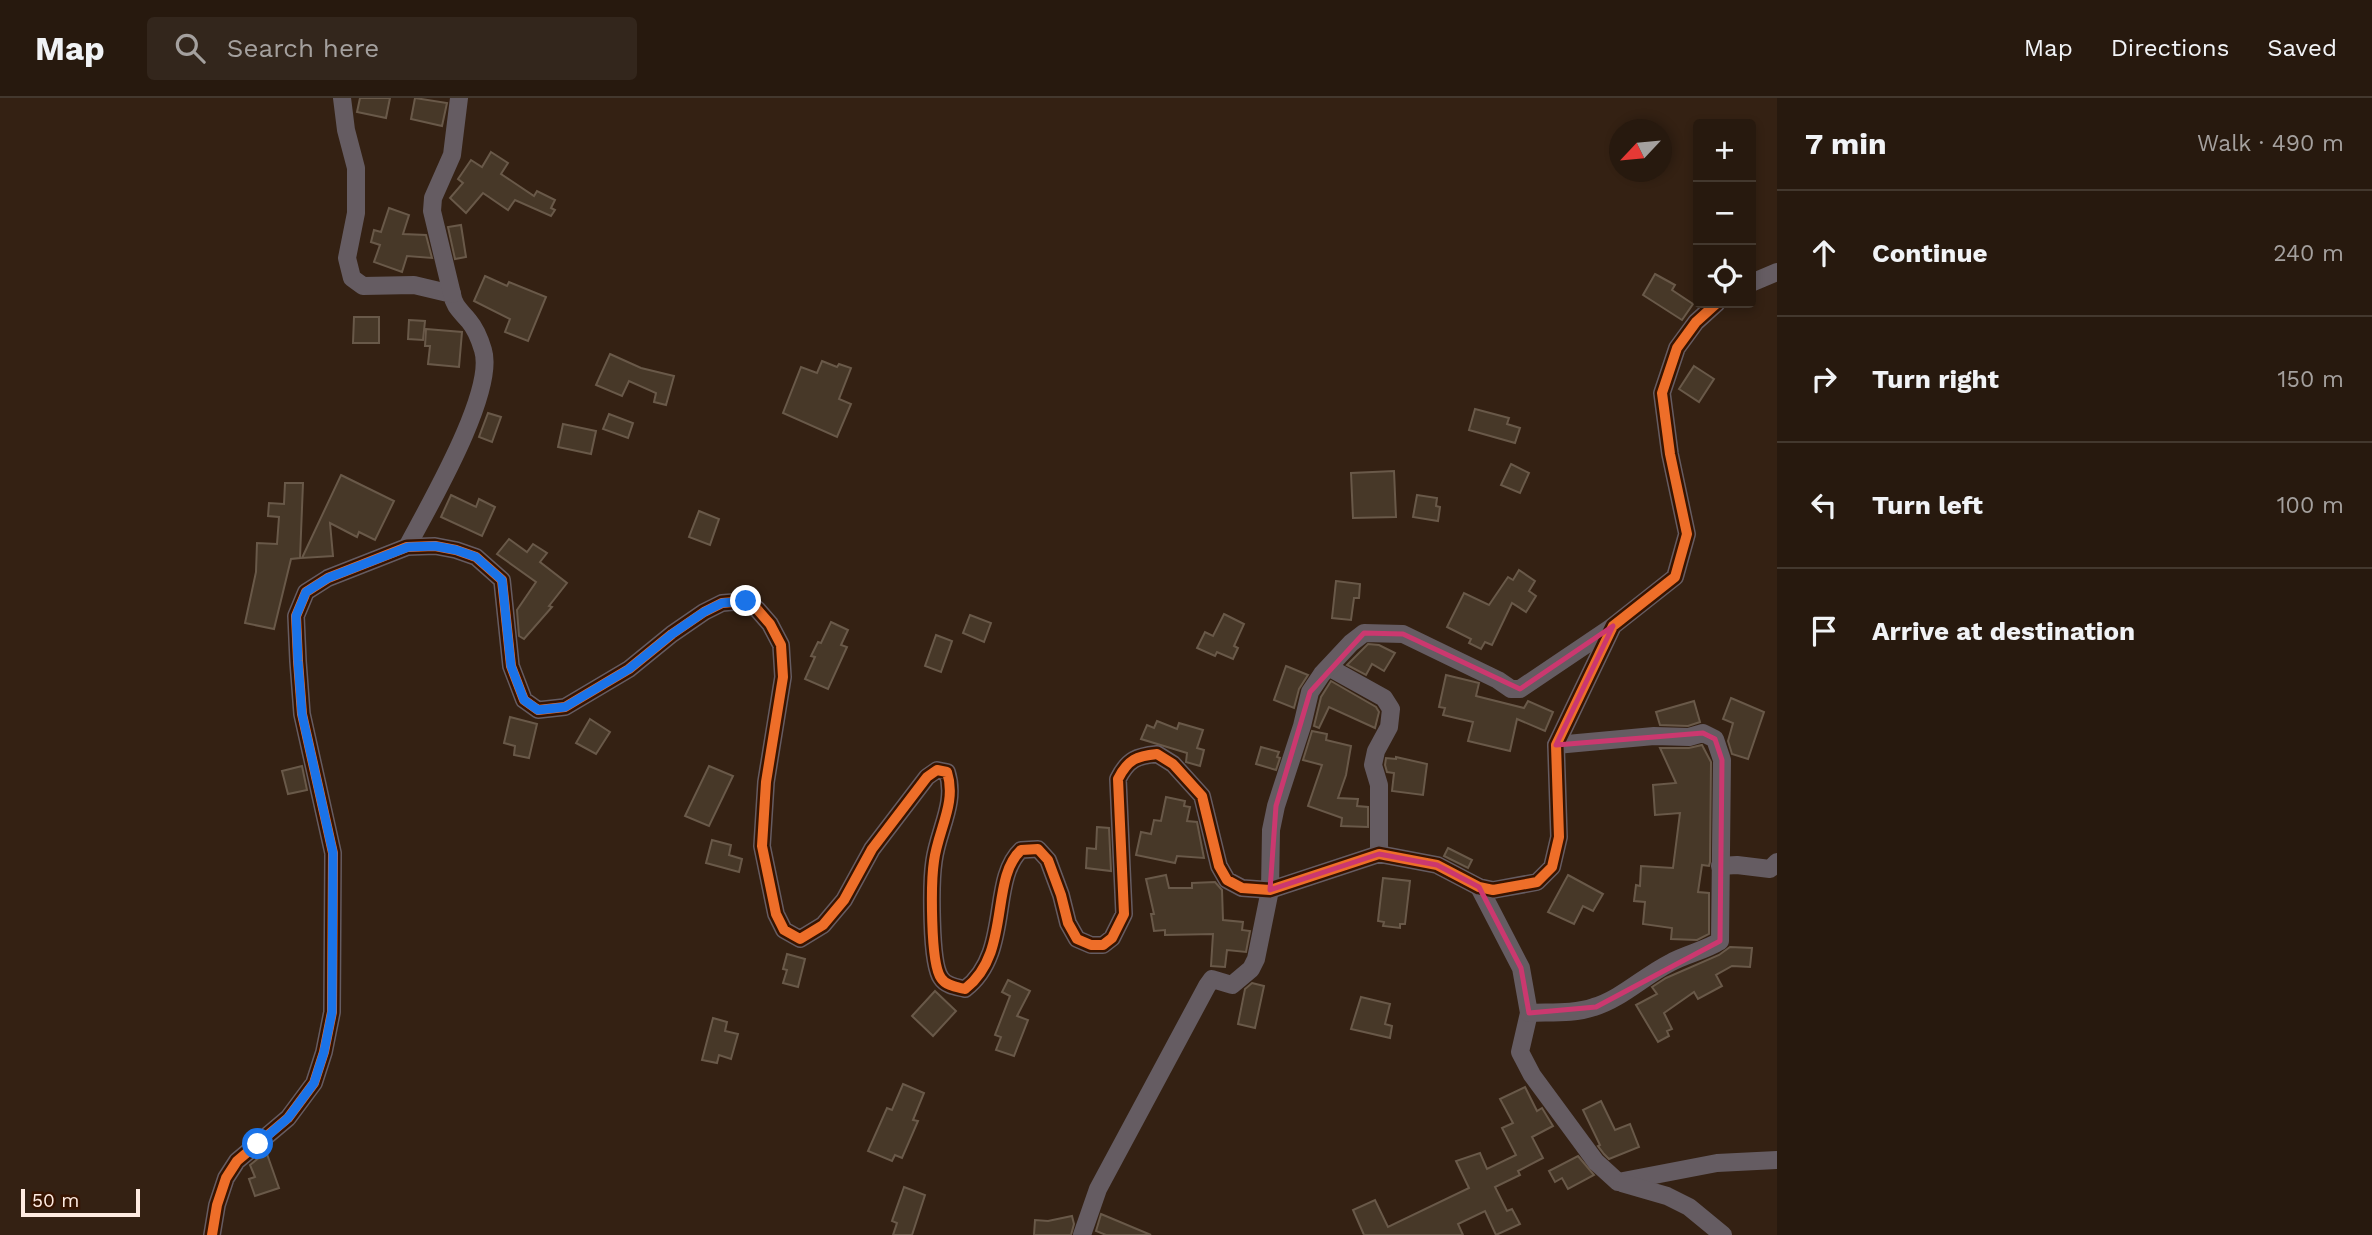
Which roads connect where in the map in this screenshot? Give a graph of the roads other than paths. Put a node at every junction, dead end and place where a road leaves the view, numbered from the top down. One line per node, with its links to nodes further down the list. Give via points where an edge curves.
1 (342, 98): 5 (street, via 356,168 356,213 346,258 352,278 363,286 414,285)
2 (456, 99): 5 (street, via 452,155 432,211)
3 (1777, 272): 4 (street)
4 (1756, 280)
5 (452, 294): 7 (street, via 484,352 482,388 461,443)
6 (1711, 308): 8 (street, via 1678,348 1661,393 1687,534 1675,577)
7 (408, 547): 15 (street, via 435,546 476,557 502,580 511,666 524,700 538,710 565,707 629,669 672,634 722,603 746,601 757,609 781,645 783,677 766,782 762,846 776,914 784,930 800,939 823,925 844,900 872,849 937,771 947,772 950,804 934,861 933,952 941,979 951,986 965,989 977,980 996,941 1009,866 1021,850 1038,849 1048,860 1077,939 1102,945 1112,938 1124,914 1118,779 1135,757 1157,754 1173,764 1202,796 1219,866 1227,880 1242,888); 19 (street, via 328,578 306,592 296,616 302,714 333,853 332,1012 314,1083 288,1118 237,1161 226,1178)
8 (1613, 626): 9 (street, via 1520,689 1503,685 1403,634 1364,633); 10 (street)
9 (1330, 668): 11 (street, via 1384,698 1391,709 1389,727 1373,765 1379,785); 15 (street, via 1310,692 1276,806)
10 (1556, 745): 13 (street, via 1703,733 1715,739 1722,760); 14 (street, via 1559,838 1552,867 1537,881 1513,888)
11 (1379, 853): 14 (street, via 1437,865); 15 (street)
12 (1777, 862): 13 (street, via 1770,869)
13 (1720, 866): 16 (street, via 1720,941 1686,954 1596,1007)
14 (1479, 887): 16 (street, via 1521,968)
15 (1270, 890): 20 (street, via 1251,969 1232,985 1212,979 1207,986 1098,1189)
16 (1529, 1013): 18 (street, via 1520,1052 1532,1075 1596,1162)
17 (1777, 1160): 18 (street, via 1717,1163)
18 (1618, 1182): 21 (street, via 1689,1207)
19 (212, 1235)
20 (1082, 1235)
21 (1723, 1235)

